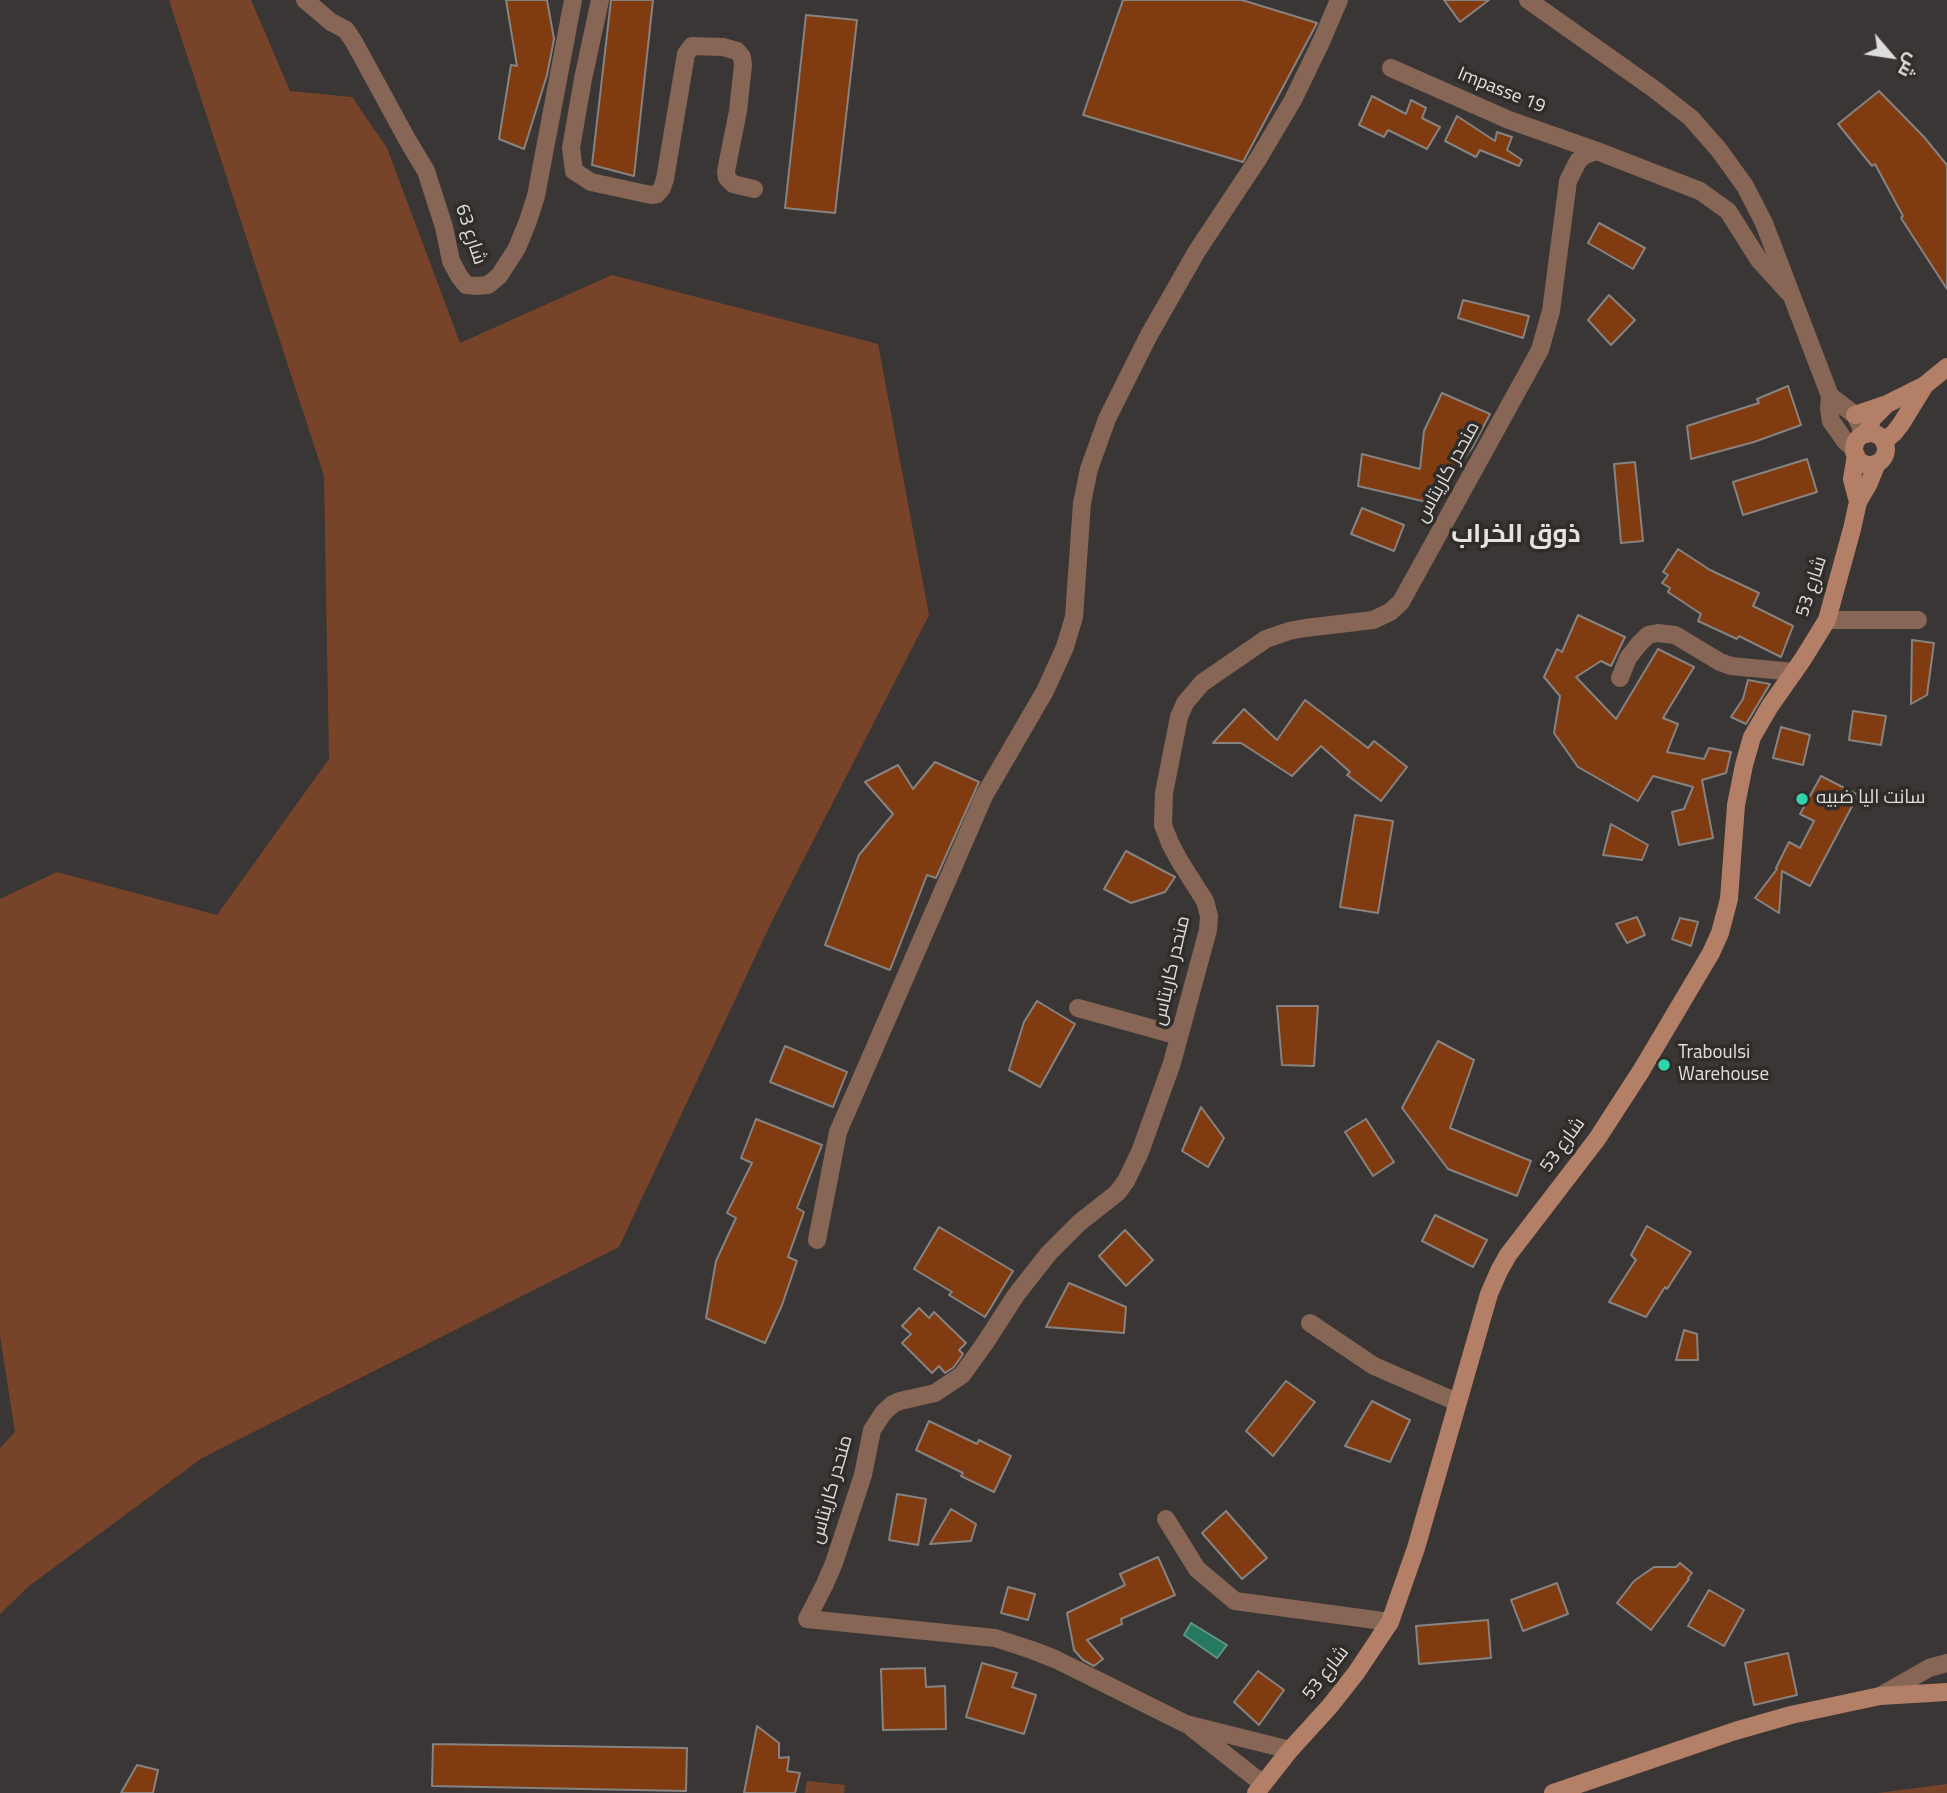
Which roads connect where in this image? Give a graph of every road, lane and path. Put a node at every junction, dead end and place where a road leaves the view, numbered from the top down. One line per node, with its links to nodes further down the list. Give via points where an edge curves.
1 (305, 0): 2 (street, شارع 63, via 346,30 354,42 426,171 451,261 466,285 477,286 488,285 499,276 528,221)
2 (573, 0)
3 (600, 0): 8 (street, via 571,149 574,170 592,182 657,194 665,179 686,54 692,46 723,47 737,51 743,65 727,178)
4 (1339, 0): 25 (street, via 1293,100 1190,263 1103,428 1082,503 1074,617 1065,647 984,796 838,1132)
5 (1528, 0): 9 (street, via 1654,89 1719,150 1764,223)
6 (1391, 68): 7 (street, Impasse 19, via 1508,120)
7 (1597, 151): 9 (street, via 1712,198 1728,211 1759,260); 24 (street, منحدر كاريتاس, via 1578,160 1568,181 1551,311 1540,350 1401,602 1373,620 1305,628 1266,639 1202,683 1185,703 1164,793 1163,825 1209,916)
8 (754, 189)
9 (1789, 293): 12 (street)
10 (1947, 367): 11 (street)
11 (1925, 385): 13 (street); 15 (street)
12 (1830, 396): 14 (street); 16 (street, via 1831,421 1845,442)
13 (1887, 404): 14 (street); 16 (street, via 1873,418)
14 (1855, 415): 16 (street)
15 (1884, 441): 16 (street, via 1873,433); 17 (street, via 1885,453)
16 (1860, 443): 17 (street, via 1858,459); 18 (street, شارع 53, via 1852,479)
17 (1877, 463): 18 (street, شارع 53)
18 (1858, 502): 19 (street, شارع 53)
19 (1827, 620): 20 (street); 21 (street, شارع 53)
20 (1918, 620)
21 (1794, 672): 22 (street, via 1731,666 1668,633 1648,635 1628,658); 27 (street, شارع 53, via 1752,737 1736,805 1729,899 1711,953 1597,1139 1508,1255 1489,1294)
22 (1620, 678)
23 (1078, 1008): 24 (street)
24 (1179, 1036): 33 (street, منحدر كاريتاس, via 1140,1152 1117,1193 1049,1253 962,1375 935,1393 892,1404 872,1430 844,1537 807,1619 995,1638 1055,1659)
25 (817, 1240)
26 (1310, 1323): 27 (street, via 1374,1366)
27 (1457, 1402): 29 (street, شارع 53)
28 (1166, 1519): 29 (street, via 1197,1569 1235,1601)
29 (1390, 1622): 34 (street, شارع 53, via 1356,1673)
30 (1947, 1663): 32 (street)
31 (1947, 1692): 32 (street)
32 (1880, 1696): 36 (street, via 1735,1731)
33 (1186, 1724): 34 (street); 35 (street)
34 (1290, 1750): 35 (street, شارع 53)
35 (1259, 1789)
36 (1553, 1793)

